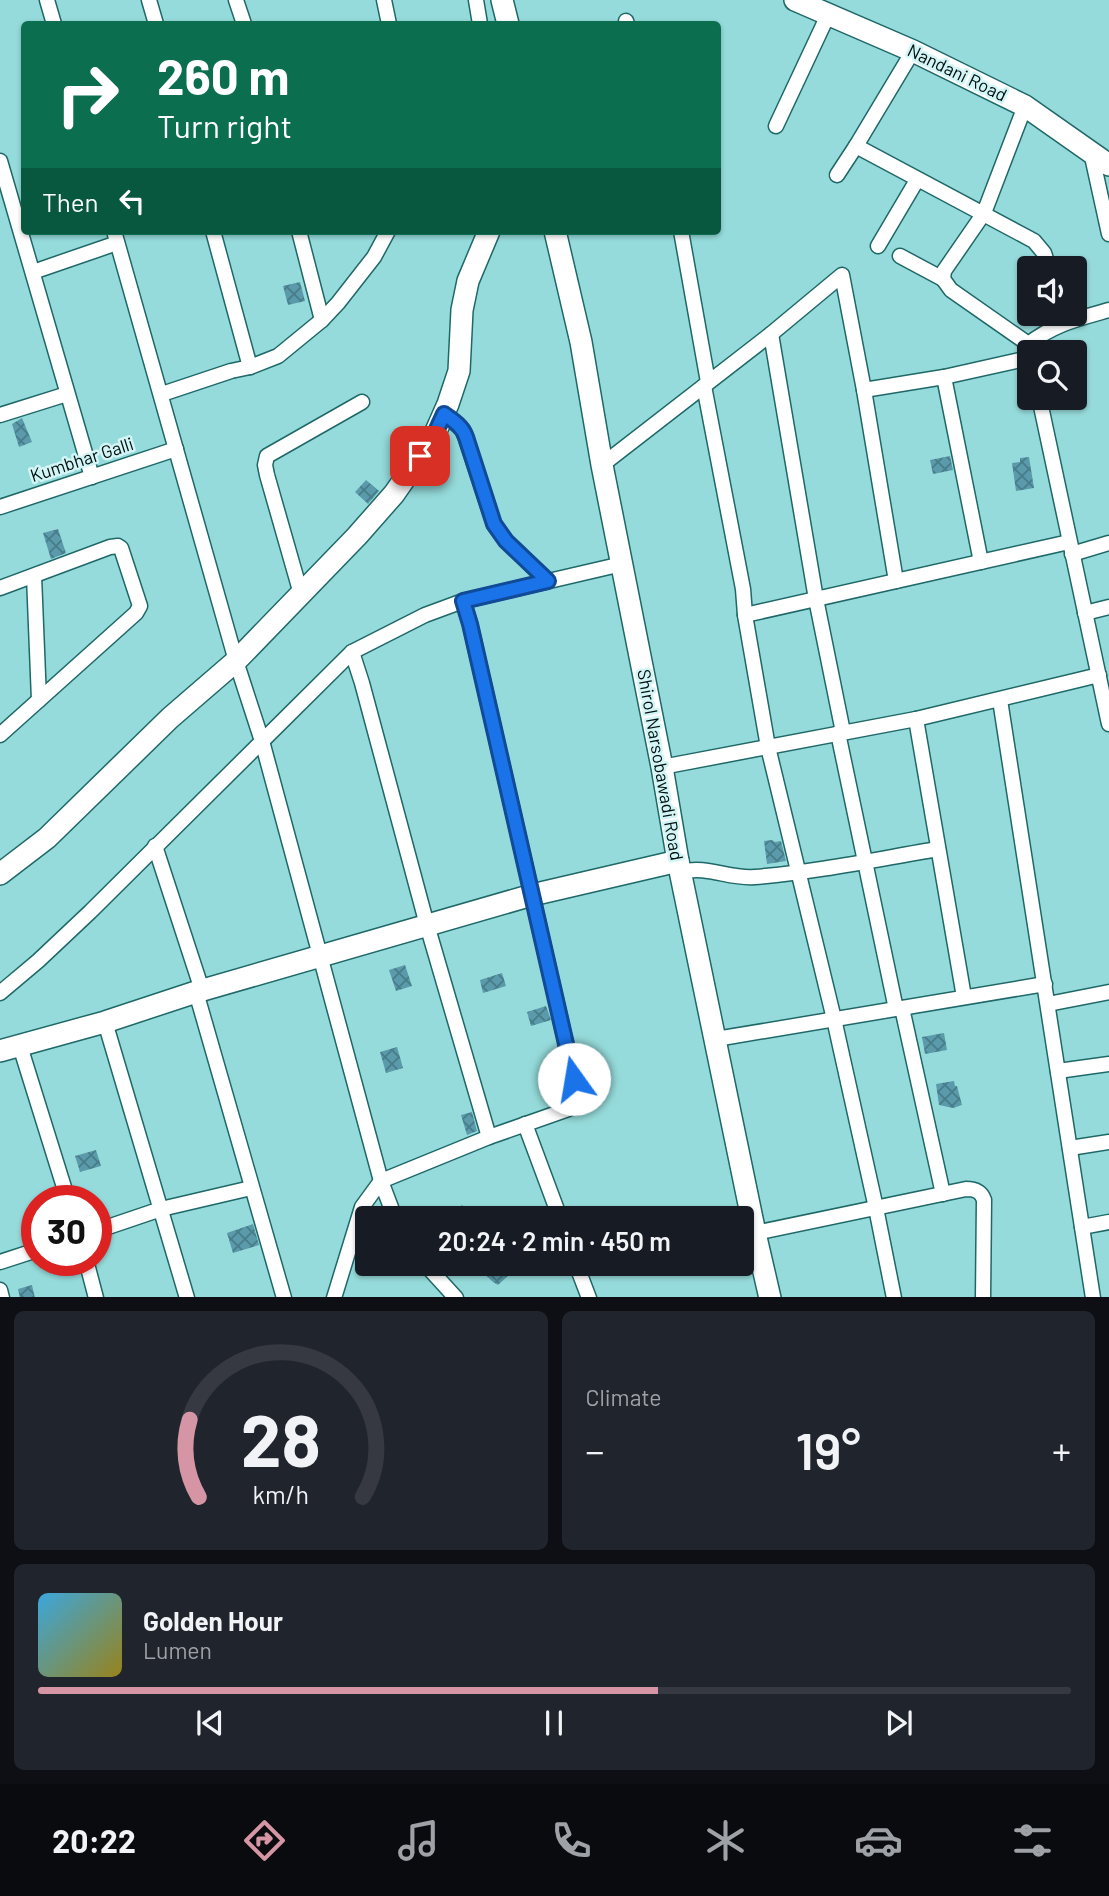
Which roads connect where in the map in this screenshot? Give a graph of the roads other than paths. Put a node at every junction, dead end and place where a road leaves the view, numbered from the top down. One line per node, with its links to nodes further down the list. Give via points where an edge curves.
1 (47, 0): 9 (street)
2 (149, 0): 10 (street)
3 (236, 0): 11 (street)
4 (384, 0): 12 (street)
5 (476, 0): 13 (street)
6 (502, 0): 14 (street)
7 (794, 0): 8 (street, Nandani Road)
8 (828, 15): 15 (street, Nandani Road); 17 (street)
9 (53, 21)
10 (155, 21)
11 (243, 21)
12 (385, 21)
13 (480, 21)
14 (507, 21)
15 (913, 51): 16 (street, Nandani Road); 18 (street)
16 (1025, 106): 19 (street, Nandani Road); 24 (street)
17 (776, 126)
18 (856, 146): 22 (street); 23 (street)
19 (1091, 152): 21 (street, Nandani Road); 26 (street)
20 (0, 161): 25 (street)
21 (1109, 165)
22 (837, 175)
23 (917, 180): 24 (street); 35 (street)
24 (984, 213): 36 (street, via 1034,241); 39 (street)
25 (21, 232)
26 (1109, 234)
27 (22, 235): 38 (street)
28 (214, 235): 48 (street)
29 (300, 235): 42 (street)
30 (386, 235): 42 (street, via 374,257)
31 (487, 235): 56 (street, via 468,281 458,371)
32 (556, 235): 59 (street, Shirol Narsobawadi Road)
33 (682, 235): 50 (street)
34 (116, 237): 38 (street); 53 (street)
35 (878, 246)
36 (1045, 256)
37 (900, 257): 39 (street)
38 (33, 272): 52 (street)
39 (943, 279): 45 (street, via 951,290)
40 (1109, 310): 41 (street)
41 (1087, 314)
42 (322, 320): 48 (street, via 278,356)
43 (1050, 326): 46 (street)
44 (771, 334): 50 (street); 51 (street, via 842,275); 71 (street)
45 (1023, 340)
46 (1037, 340)
47 (1017, 356): 49 (street)
48 (250, 367): 53 (street)
49 (944, 377): 51 (street); 64 (street)
50 (706, 384): 59 (street); 75 (street)
51 (864, 390): 68 (street)
52 (67, 394): 57 (street); 60 (street)
53 (162, 394): 58 (street)
54 (362, 402): 70 (street, via 265,461)
55 (1042, 410): 63 (street)
56 (444, 414): 67 (street, via 463,429 494,524); 70 (street, via 394,494)
57 (0, 415)
58 (176, 449): 60 (street, Kumbhar Galli); 77 (street)
59 (602, 464): 65 (street, Shirol Narsobawadi Road)
60 (92, 477): 61 (street, Kumbhar Galli)
61 (0, 507)
62 (1109, 542): 63 (street)
63 (1070, 548): 64 (street); 74 (street)
64 (981, 562): 68 (street)
65 (622, 564): 67 (street); 87 (street, Shirol Narsobawadi Road)
66 (34, 576): 69 (street); 79 (street); 79 (street, via 118,546 140,606)
67 (548, 581): 72 (street)
68 (896, 581): 71 (street)
69 (0, 589)
70 (301, 594): 77 (street)
71 (816, 599): 75 (street); 83 (street)
72 (463, 601): 76 (street); 94 (street)
73 (1109, 607): 74 (street)
74 (1085, 613): 78 (street)
75 (745, 615): 86 (street)
76 (352, 652): 85 (street); 95 (street)
77 (236, 661): 85 (street); 93 (street, via 170,718 47,838)
78 (1099, 675): 80 (street); 82 (street)
79 (39, 700): 84 (street)
80 (1000, 700): 81 (street); 97 (street)
81 (916, 719): 83 (street); 89 (street)
82 (1109, 724)
83 (841, 732): 86 (street); 90 (street)
84 (0, 735)
85 (262, 741): 88 (street); 96 (street)
86 (768, 747): 87 (street); 92 (street)
87 (662, 767): 91 (street, Shirol Narsobawadi Road)
88 (155, 846): 98 (street); 100 (street)
89 (938, 849): 90 (street); 101 (street)
90 (866, 860): 92 (street); 103 (street)
91 (679, 866): 92 (street, via 741,877); 94 (street); 106 (street, Shirol Narsobawadi Road)
92 (799, 873): 104 (street)
93 (0, 874)
94 (531, 895): 95 (street); 110 (street, via 580,1105)
95 (427, 925): 96 (street); 111 (street)
96 (320, 957): 98 (street); 114 (street)
97 (1045, 984): 101 (street); 102 (street)
98 (199, 991): 105 (street); 116 (street)
99 (1109, 992): 102 (street)
100 (0, 993)
101 (964, 997): 103 (street)
102 (1048, 1004): 109 (street)
103 (899, 1009): 104 (street); 117 (street)
104 (834, 1019): 106 (street); 120 (street)
105 (105, 1022): 107 (street); 121 (street)
106 (716, 1039): 125 (street, Shirol Narsobawadi Road)
107 (10, 1048): 115 (street)
108 (1109, 1064): 109 (street)
109 (1058, 1071): 113 (street)
110 (525, 1124): 111 (street); 119 (street)
111 (489, 1137): 114 (street)
112 (1109, 1142): 113 (street)
113 (1070, 1148): 124 (street)
114 (382, 1181): 118 (street); 137 (street, via 362,1207)
115 (62, 1185)
116 (251, 1188): 121 (street); 136 (street)
117 (943, 1194): 120 (street); 141 (street, via 973,1189 984,1200)
118 (391, 1206)
119 (556, 1206)
120 (876, 1208): 125 (street); 140 (street)
121 (161, 1209): 123 (street); 135 (street)
122 (1109, 1222): 124 (street)
123 (112, 1226)
124 (1082, 1227): 142 (street)
125 (755, 1233): 139 (street, Shirol Narsobawadi Road)
126 (21, 1255): 127 (street)
127 (0, 1262)
128 (90, 1276): 134 (street)
129 (440, 1276): 132 (street)
130 (581, 1276): 138 (street)
131 (0, 1290): 133 (street)
132 (452, 1296)
133 (2, 1297)
134 (96, 1297)
135 (187, 1297)
136 (284, 1297)
137 (334, 1297)
138 (589, 1297)
139 (770, 1297)
140 (894, 1297)
141 (983, 1297)
142 (1093, 1297)

